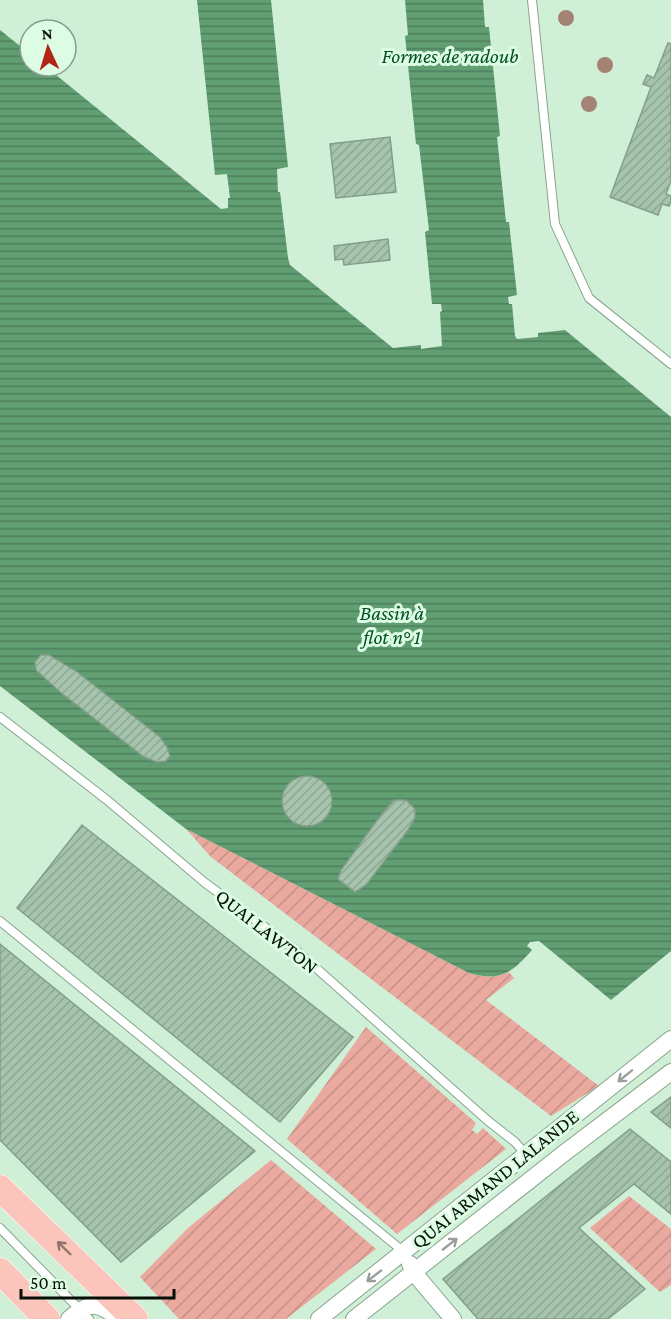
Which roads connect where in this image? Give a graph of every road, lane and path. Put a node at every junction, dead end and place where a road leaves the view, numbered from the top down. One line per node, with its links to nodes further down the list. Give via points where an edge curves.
1 (532, 0): 2 (lane, via 555,224 589,298)
2 (671, 364)
3 (0, 717): 7 (lane, QUAI LAWTON, via 204,882 297,951)
4 (0, 921): 10 (lane)
5 (671, 1039): 7 (street, QUAI ARMAND LALANDE, one-way to 7)
6 (671, 1072): 12 (street, QUAI ARMAND LALANDE, one-way to 6)
7 (526, 1155): 10 (street, QUAI ARMAND LALANDE)
8 (0, 1188): 16 (main road, one-way to 8)
9 (0, 1228): 13 (lane)
10 (404, 1252): 12 (street); 17 (street, QUAI ARMAND LALANDE, one-way to 17)
11 (0, 1271): 14 (main road)
12 (415, 1272): 18 (street, QUAI ARMAND LALANDE); 19 (street)
13 (79, 1316): 15 (street, via 88,1305 97,1305)
14 (47, 1319)
15 (120, 1319)
16 (135, 1319)
17 (319, 1319)
18 (354, 1319)
19 (453, 1319)

